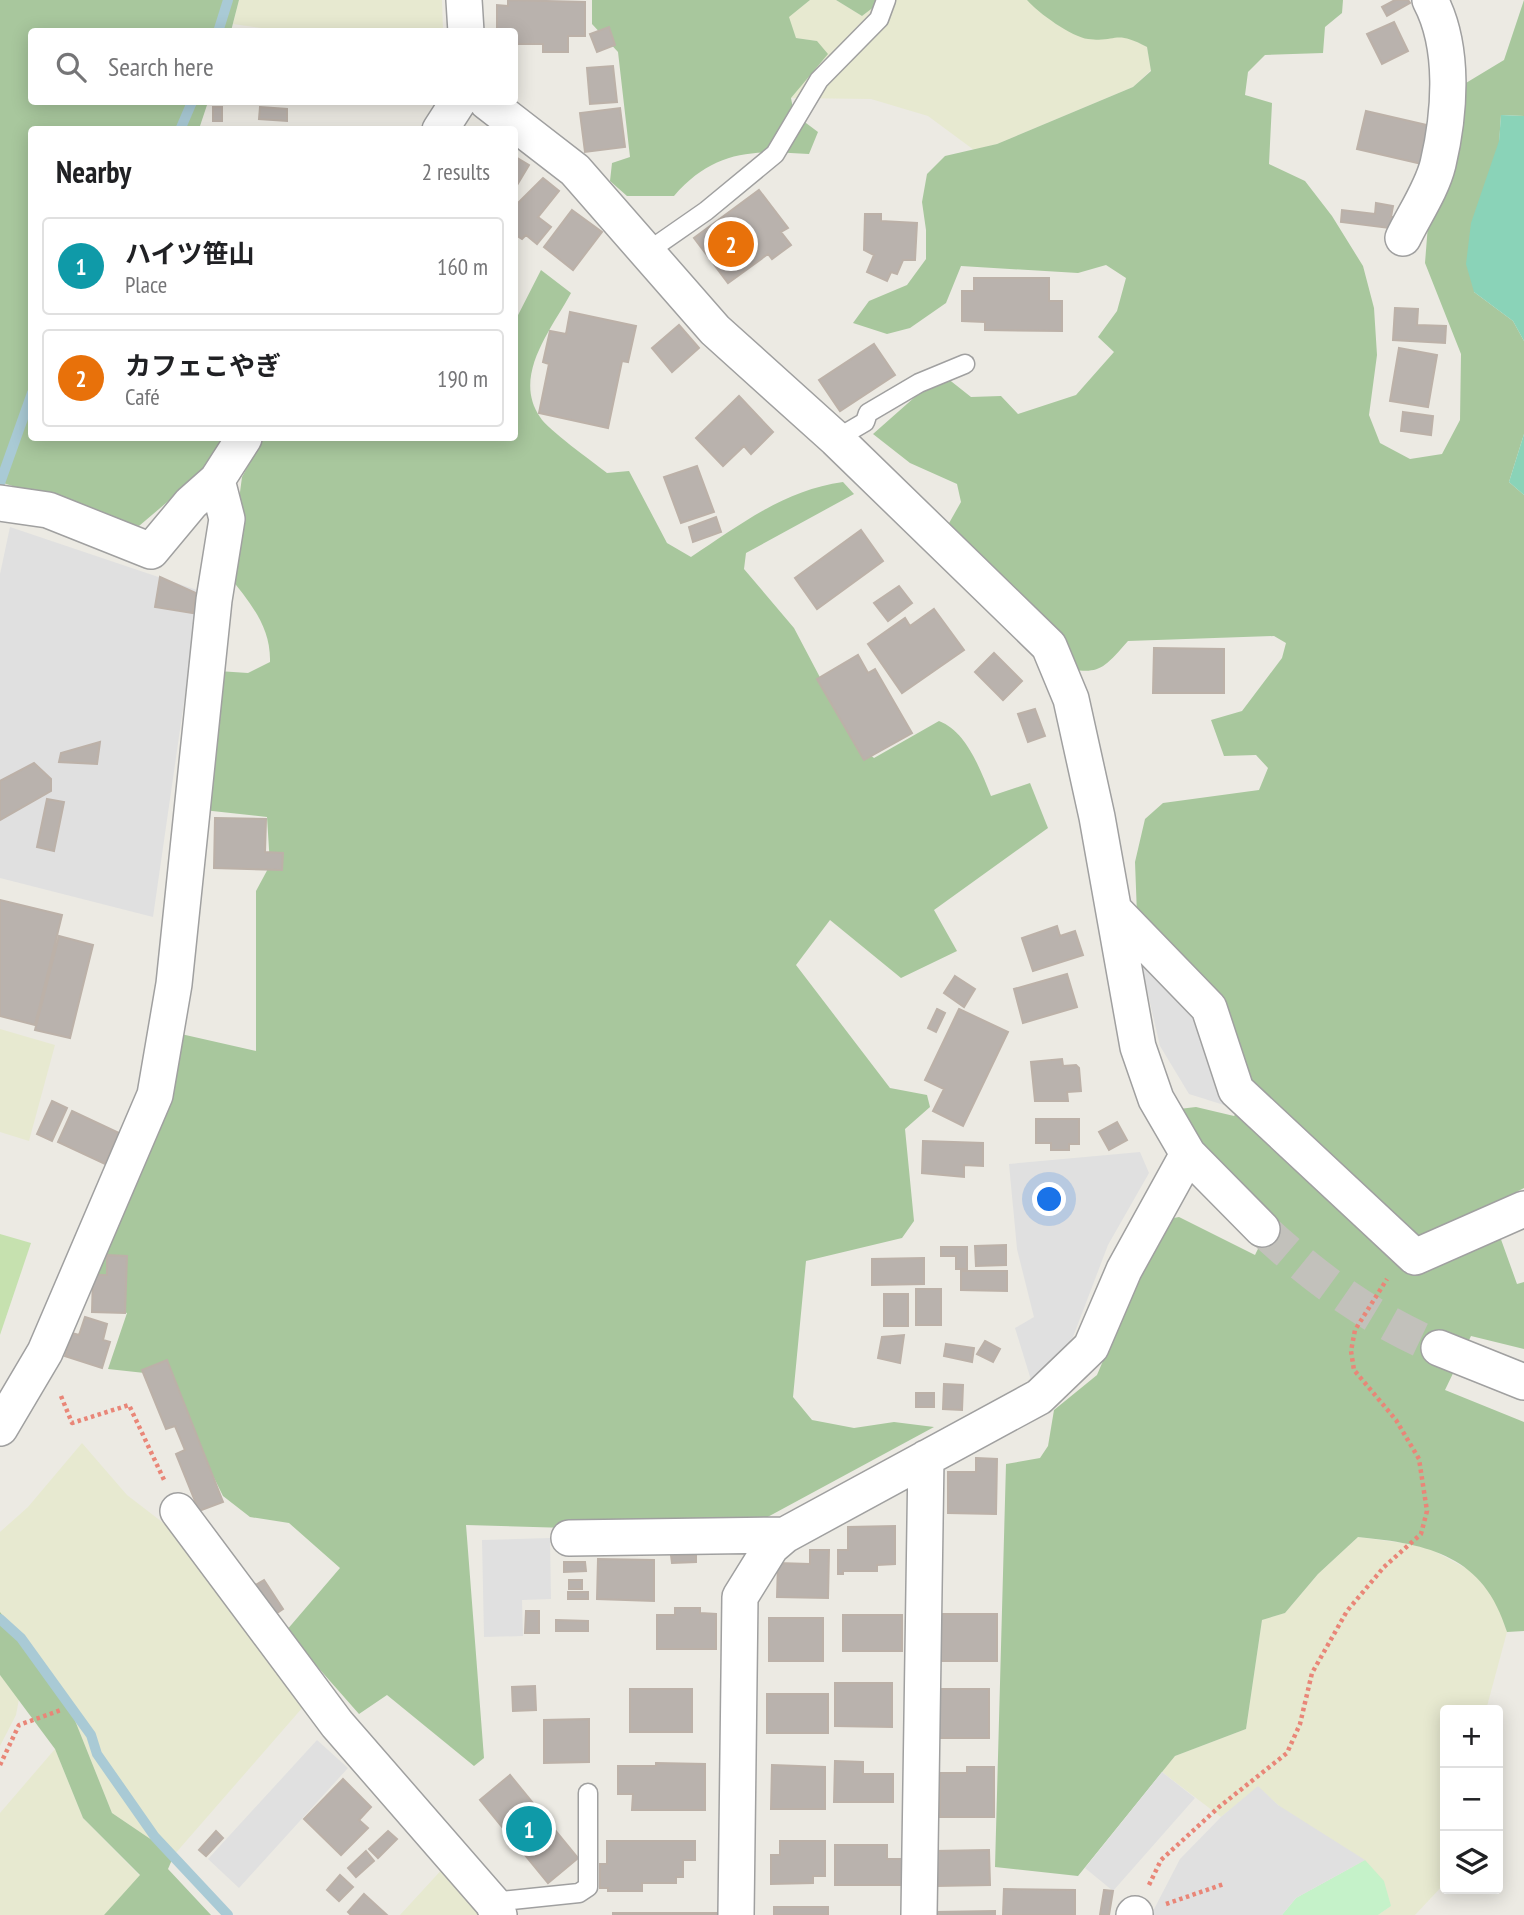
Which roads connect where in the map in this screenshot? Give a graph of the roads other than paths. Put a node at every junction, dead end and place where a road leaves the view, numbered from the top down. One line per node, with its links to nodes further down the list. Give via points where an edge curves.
1 (464, 0): 4 (street)
2 (886, 0): 9 (lane, via 879,19 818,80 775,154)
3 (1430, 0): 8 (street, via 1440,19 1449,71 1437,166)
4 (466, 28)
5 (456, 105): 7 (street)
6 (491, 105): 9 (street, via 575,170)
7 (443, 126)
8 (1403, 238)
9 (647, 252): 11 (street, via 715,330)
10 (965, 364): 11 (lane, via 868,412 865,422)
11 (836, 439): 15 (street, via 1049,646 1071,699)
12 (242, 441): 13 (street)
13 (217, 480): 14 (street, via 151,551 48,510); 21 (street, via 227,519 214,600 174,984 155,1095 44,1352)
14 (9, 504)
15 (1114, 910): 16 (street, via 1138,1047 1156,1100); 17 (street, via 1209,1008 1236,1090 1415,1257)
16 (1188, 1154): 18 (street); 22 (street, via 1124,1270 1091,1347 1039,1397)
17 (1524, 1209)
18 (1262, 1229)
19 (1439, 1348): 20 (street)
20 (1524, 1382)
21 (0, 1429)
22 (926, 1458): 24 (street); 29 (street)
23 (178, 1511): 27 (street, via 337,1724)
24 (785, 1535): 25 (street); 28 (street, via 771,1547 740,1597)
25 (569, 1538)
26 (588, 1793): 27 (lane, via 587,1887 579,1893)
27 (496, 1908)
28 (736, 1915)
29 (919, 1915)

